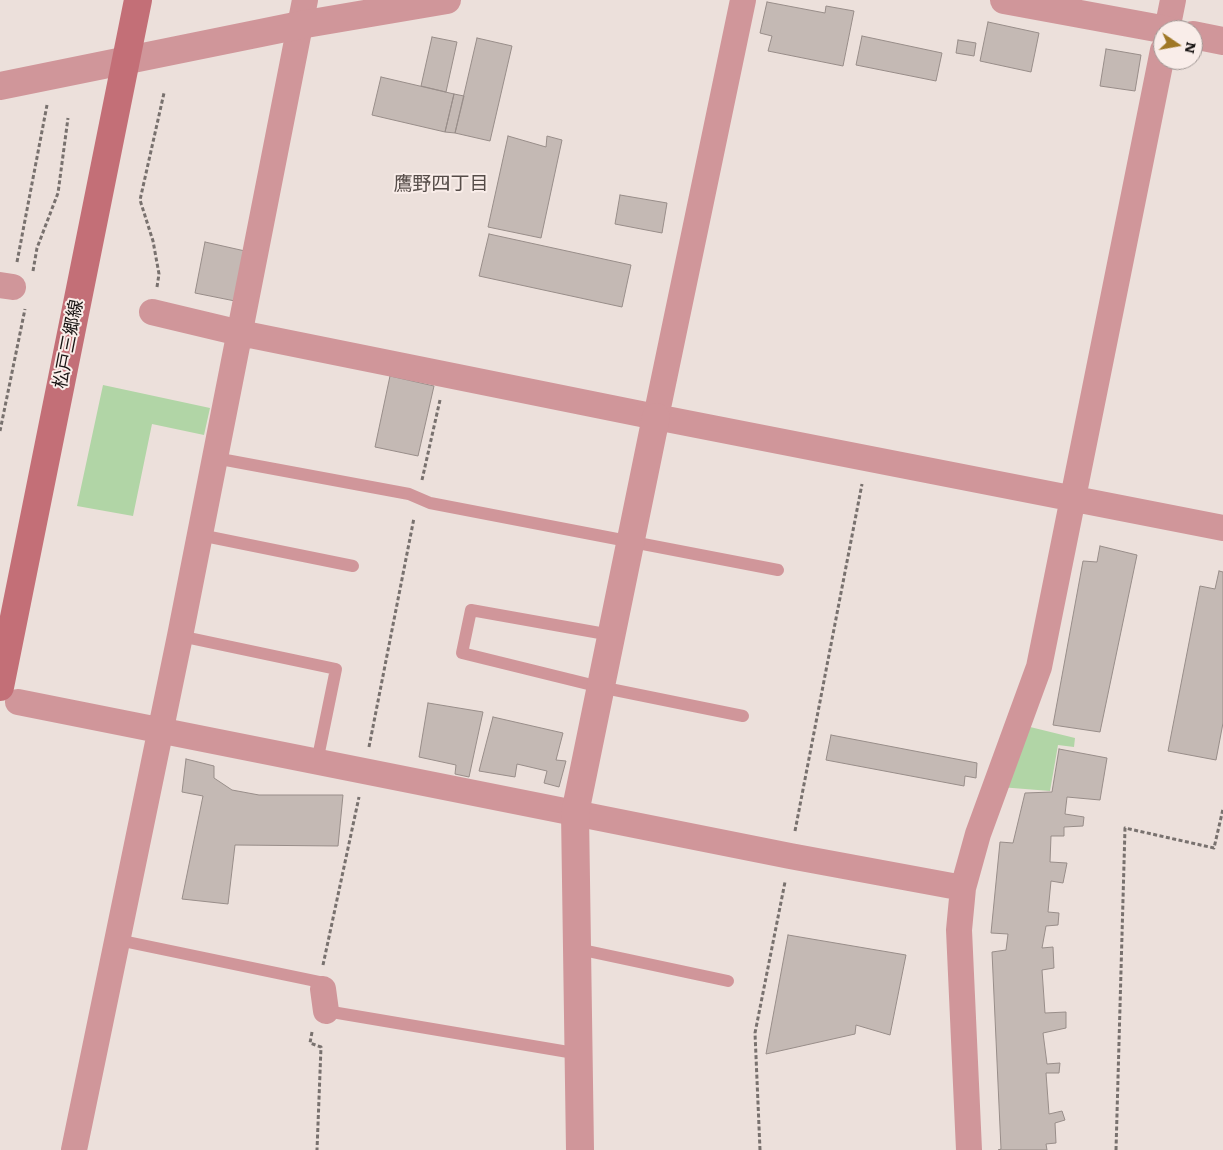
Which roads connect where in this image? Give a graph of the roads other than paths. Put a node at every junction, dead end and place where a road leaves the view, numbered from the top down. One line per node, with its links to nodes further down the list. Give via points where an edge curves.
1 (138, 0): 11 (main road, 松戸三郷線)
2 (447, 0): 6 (street)
3 (744, 0): 16 (street)
4 (1004, 0): 8 (street)
5 (1173, 0): 7 (street)
6 (303, 12): 11 (street); 15 (street)
7 (1169, 20)
8 (1153, 27)
9 (1203, 37): 10 (street)
10 (1223, 41)
11 (126, 61): 13 (street); 27 (main road, 松戸三郷線, via 13,619)
12 (1159, 70): 18 (street)
13 (0, 86)
14 (152, 312): 15 (street)
15 (240, 333): 16 (street); 17 (street)
16 (656, 417): 18 (street); 21 (street)
17 (215, 458): 20 (street); 21 (lane, via 409,494 430,503)
18 (1072, 498): 19 (street); 32 (street, via 1039,667 978,834)
19 (1223, 528)
20 (200, 535): 22 (lane); 25 (street)
21 (630, 541): 23 (lane); 24 (street)
22 (353, 566)
23 (778, 570)
24 (611, 635): 26 (street); 26 (lane, via 471,610 462,653)
25 (180, 636): 29 (street); 30 (lane, via 336,669)
26 (600, 687): 28 (lane); 31 (street)
27 (9, 694): 29 (street)
28 (743, 716)
29 (161, 730): 30 (street); 33 (street)
30 (317, 762): 31 (street)
31 (575, 813): 32 (street); 34 (street)
32 (964, 888): 39 (street, via 959,930)
33 (118, 940): 36 (lane, via 320,982 324,1000); 37 (street)
34 (578, 949): 35 (lane); 36 (street)
35 (728, 981)
36 (580, 1054): 38 (street)
37 (74, 1150)
38 (580, 1150)
39 (969, 1150)

